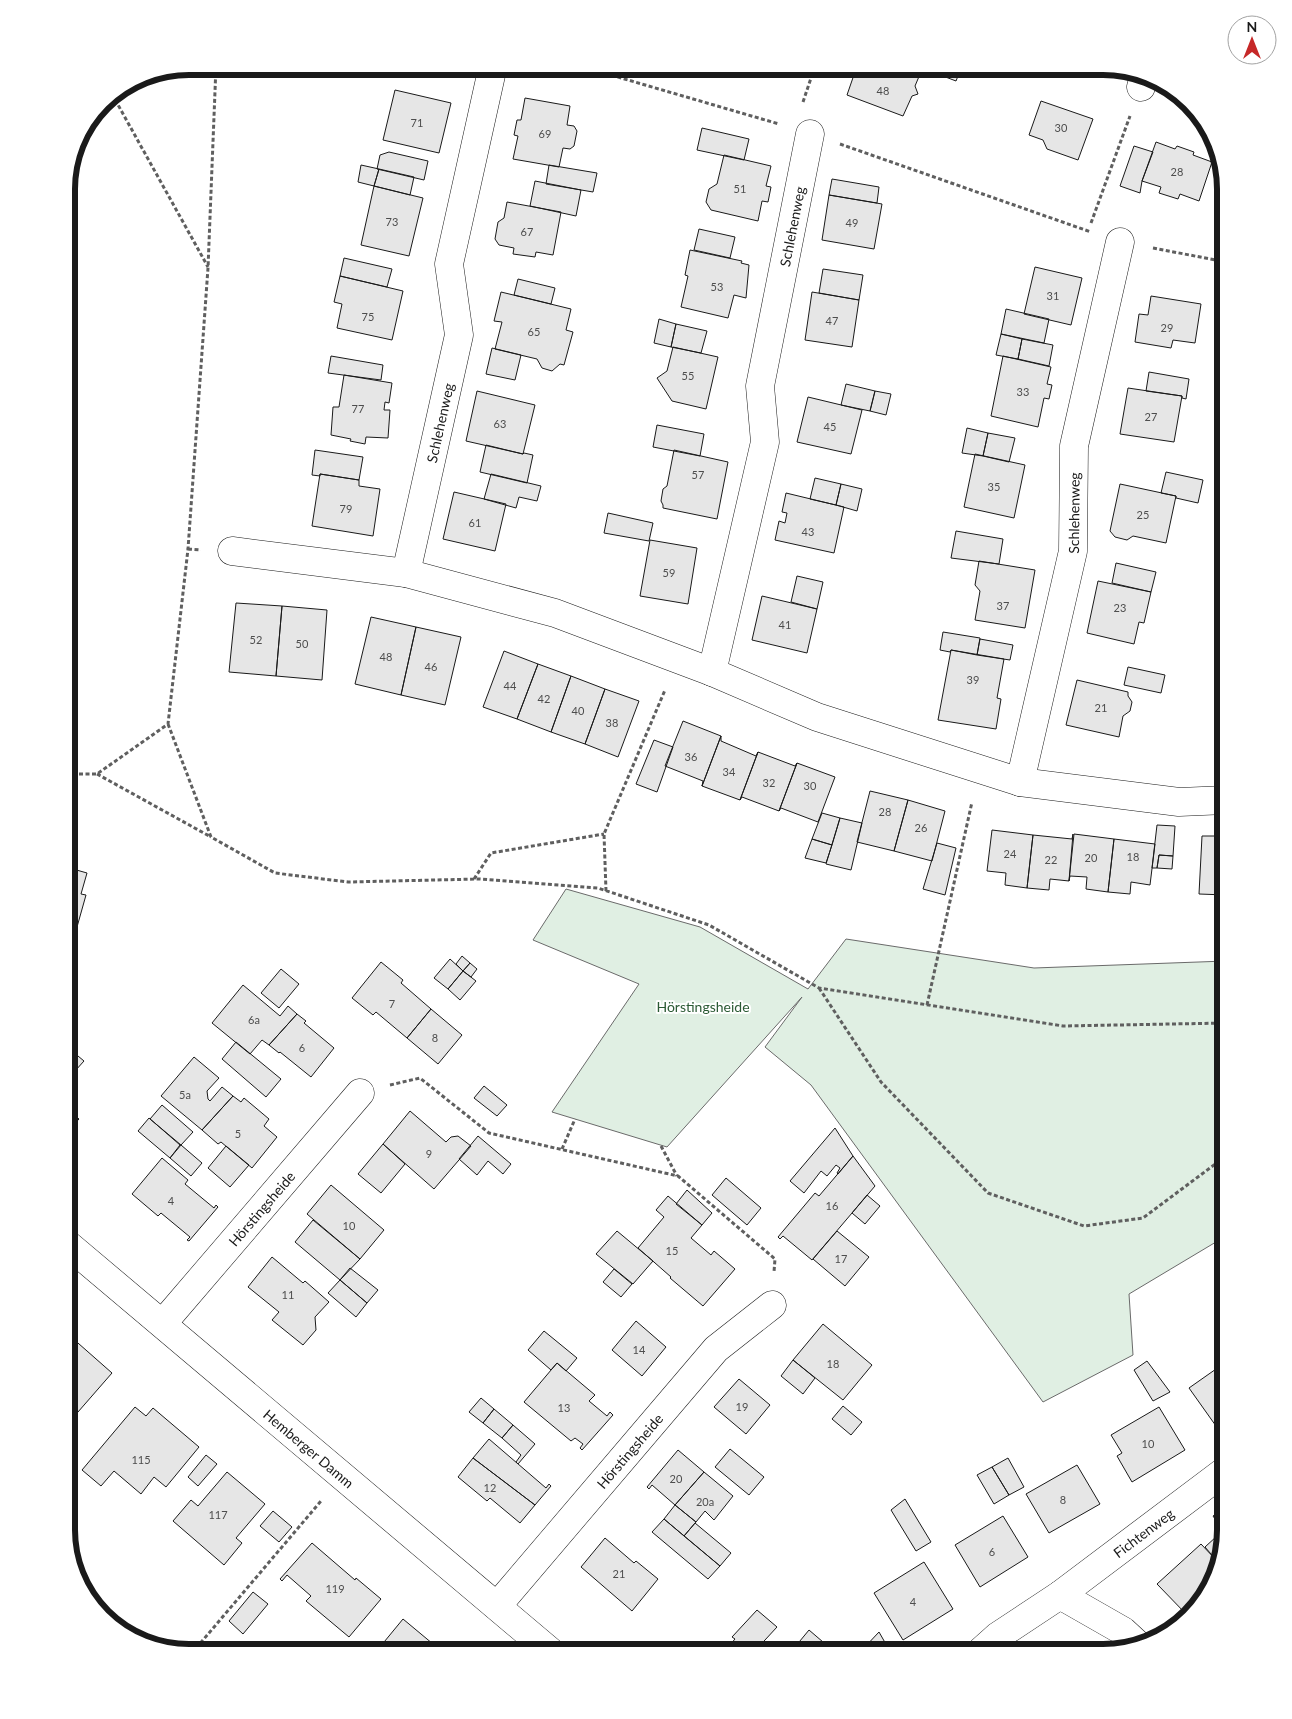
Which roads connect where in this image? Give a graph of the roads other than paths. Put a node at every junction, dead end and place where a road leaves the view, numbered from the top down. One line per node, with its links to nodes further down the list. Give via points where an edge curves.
1 (491, 75): 5 (street, Schlehenweg, via 449,264 459,335)
2 (802, 131): 6 (street, Schlehenweg, via 760,386 765,442)
3 (1120, 242): 7 (street, Schlehenweg, via 1074,446 1073,551)
4 (232, 551): 5 (street)
5 (406, 573): 6 (street, via 554,613)
6 (712, 672): 7 (street, via 817,717)
7 (1020, 782): 8 (street, via 1180,802)
8 (1217, 800)
9 (360, 1092): 12 (street, Hörstingsheide)
10 (75, 1250): 12 (street, Hemberger Damm)
11 (772, 1305): 15 (street, Hörstingsheide, via 716,1349)
12 (163, 1323): 15 (street, Hemberger Damm)
13 (1217, 1477): 14 (street, Fichtenweg)
14 (1060, 1595): 16 (street); 18 (street, Fichtenweg)
15 (497, 1606): 17 (street, Hemberger Damm)
16 (1133, 1640)
17 (541, 1644)
18 (989, 1644)

